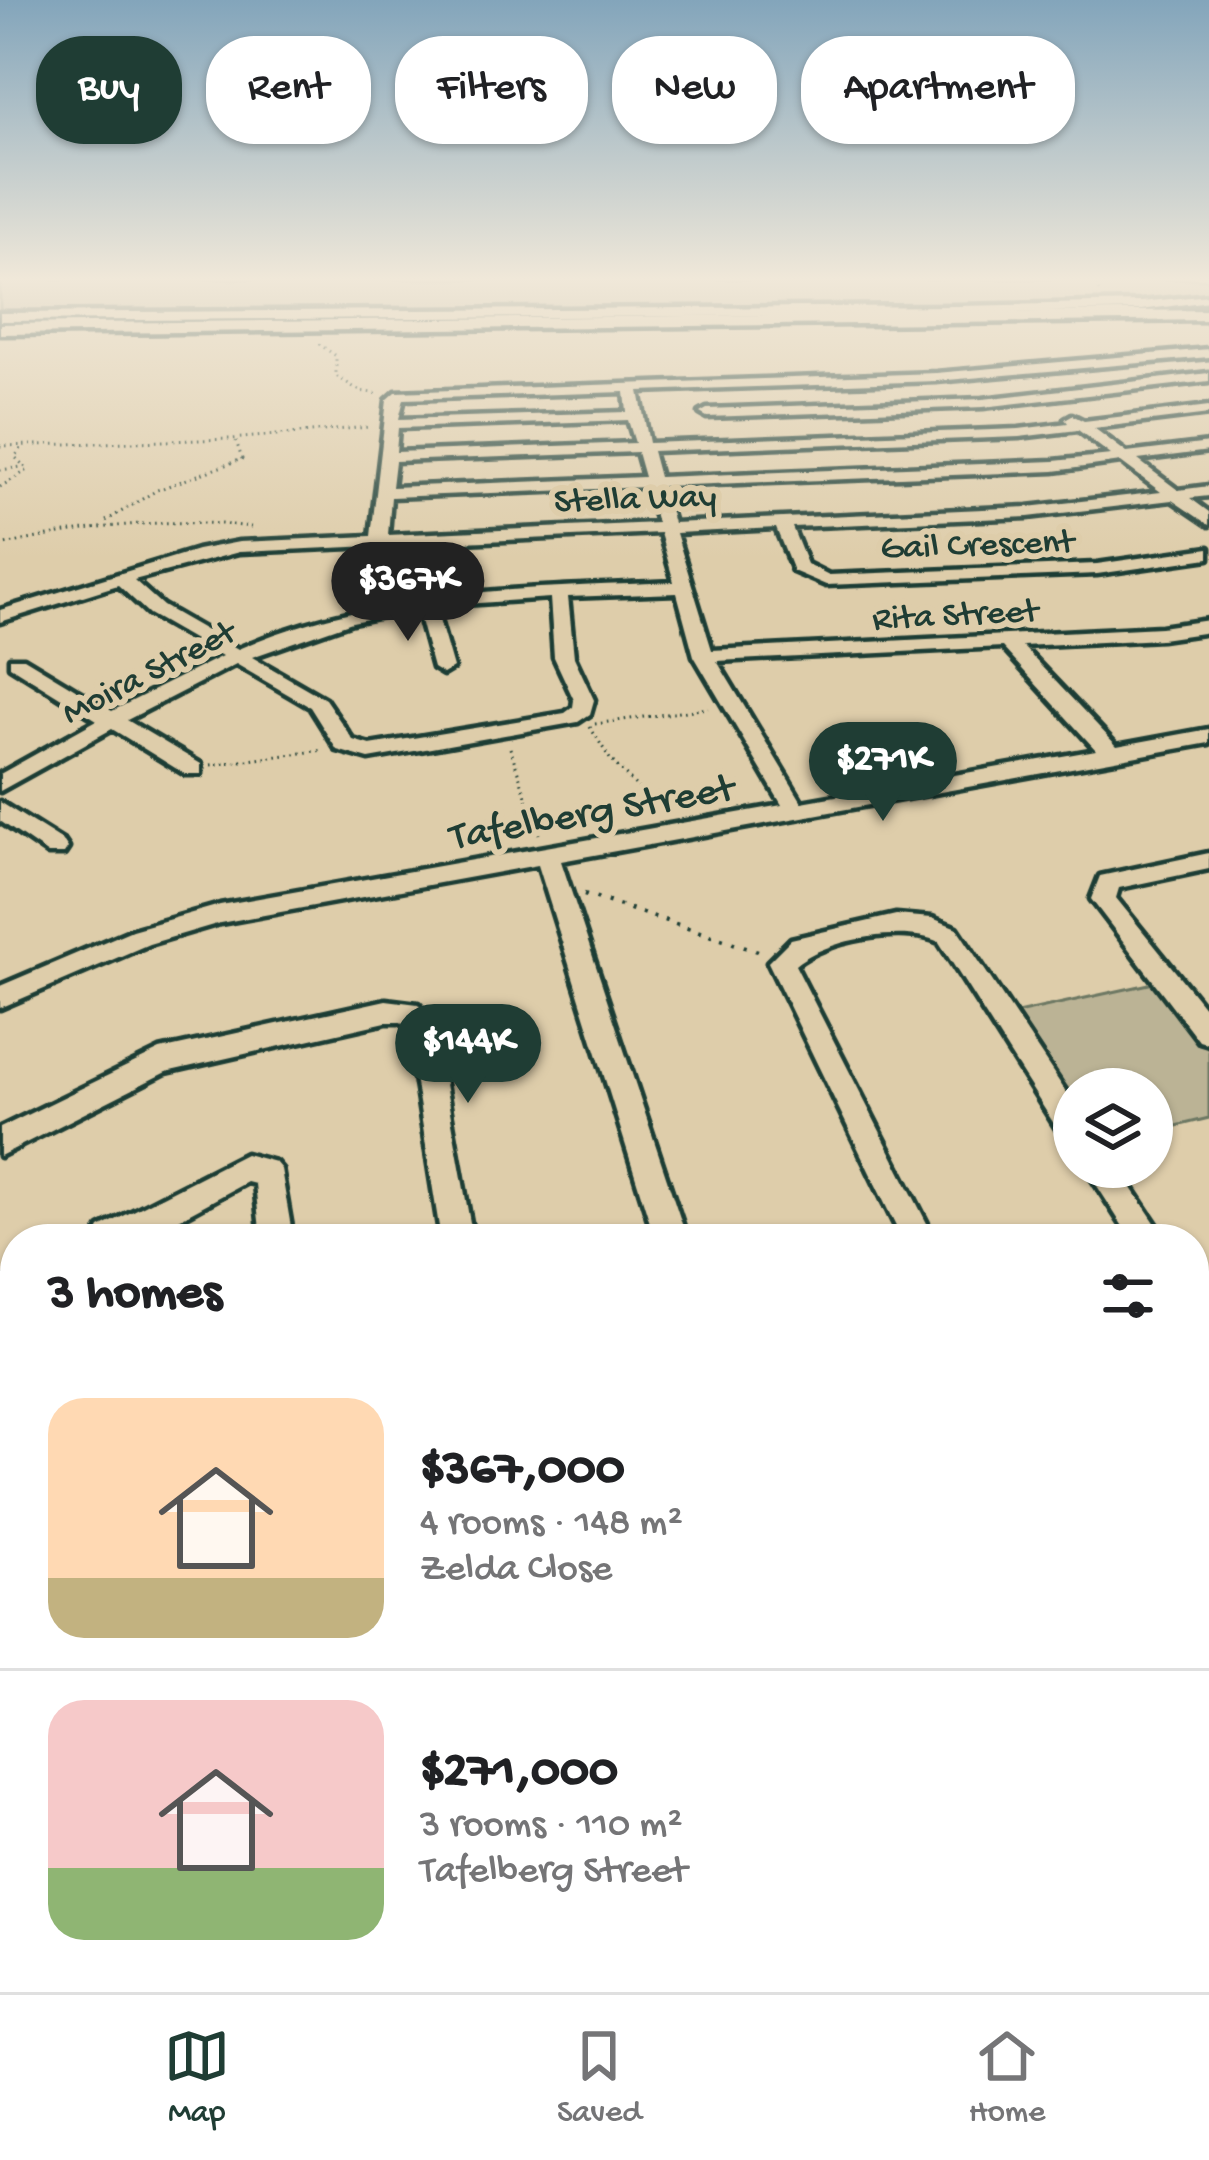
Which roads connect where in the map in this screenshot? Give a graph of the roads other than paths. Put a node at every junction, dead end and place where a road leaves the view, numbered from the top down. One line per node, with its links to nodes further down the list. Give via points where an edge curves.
1 (987, 372): 4 (street)
2 (1005, 372): 7 (street)
3 (1209, 377): 7 (street)
4 (860, 379): 5 (street); 8 (street)
5 (697, 385): 6 (street); 10 (street)
6 (632, 388): 11 (street); 12 (street, via 396,397)
7 (1041, 397): 8 (street); 13 (street)
8 (877, 407): 10 (street); 14 (street)
9 (1209, 410): 13 (street)
10 (706, 413): 15 (street)
11 (634, 416): 12 (street); 16 (street)
12 (393, 424): 18 (street)
13 (1080, 425): 14 (street); 19 (street)
14 (896, 438): 15 (street); 23 (street)
15 (718, 444): 16 (street)
16 (644, 447): 18 (street); 20 (street)
17 (1209, 447): 19 (street)
18 (388, 457): 22 (street)
19 (1125, 458): 23 (street); 24 (street)
20 (654, 483): 22 (street); 23 (street); 27 (street)
21 (1209, 491): 24 (street, Stella Way)
22 (386, 492): 28 (street)
23 (932, 494): 24 (street, Stella Way, via 1044,511); 26 (street, Stella Way)
24 (1175, 496): 25 (street)
25 (1209, 520)
26 (782, 523): 27 (street, Stella Way); 29 (street, Gail Crescent, via 799,567 826,580 1097,569)
27 (668, 527): 28 (street, Stella Way); 31 (street)
28 (379, 537): 30 (street, Stella Way, via 216,550)
29 (1209, 553)
30 (122, 579): 34 (street, Stella Way); 38 (street, via 156,610)
31 (685, 587): 32 (street, Moira Street); 37 (street)
32 (559, 593): 33 (street, Moira Street); 38 (street, via 564,657 584,700 571,718 369,752 345,745 318,703)
33 (425, 604): 38 (street, Moira Street, via 346,617); 40 (street)
34 (0, 616)
35 (1209, 626): 36 (street, Rita Street)
36 (1008, 642): 37 (street, Rita Street); 43 (street)
37 (704, 656): 46 (street)
38 (236, 658): 41 (street, Moira Street)
39 (17, 662): 41 (street)
40 (443, 668)
41 (112, 720): 44 (street); 45 (street, Moira Street)
42 (1209, 736): 43 (street, Tafelberg Street)
43 (1112, 754): 46 (street, Tafelberg Street)
44 (194, 769)
45 (0, 784)
46 (796, 810): 49 (street, Tafelberg Street)
47 (0, 811): 48 (street)
48 (56, 848)
49 (545, 851): 51 (street, Tafelberg Street, via 175,925); 59 (street)
50 (1209, 861): 52 (street, via 1109,882 1102,899)
51 (0, 998)
52 (1209, 1033)
53 (1053, 1097): 60 (street, via 949,935 932,924 786,954 784,971)
54 (0, 1143): 58 (street, via 160,1062 408,1012 420,1023)
55 (1115, 1188): 61 (street)
56 (139, 1224): 57 (street, via 245,1168 270,1179)
57 (275, 1224)
58 (454, 1224)
59 (666, 1224)
60 (911, 1224)
61 (1140, 1224)

